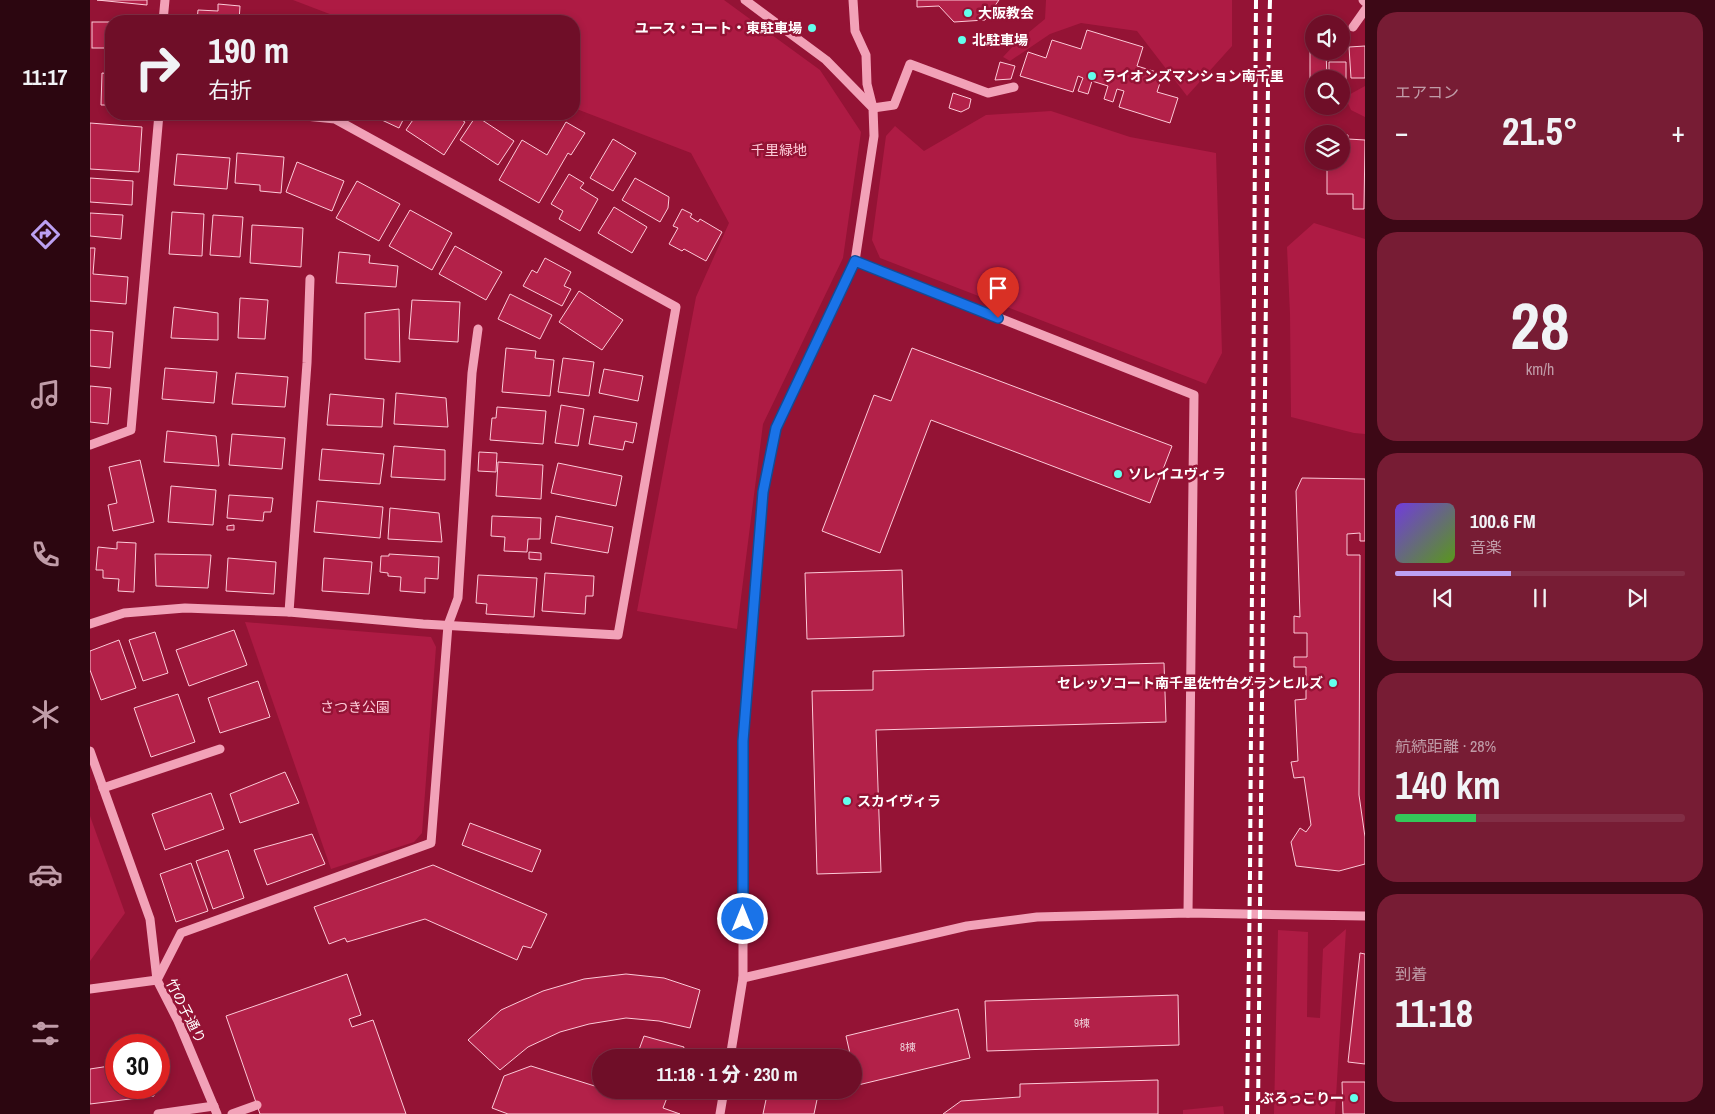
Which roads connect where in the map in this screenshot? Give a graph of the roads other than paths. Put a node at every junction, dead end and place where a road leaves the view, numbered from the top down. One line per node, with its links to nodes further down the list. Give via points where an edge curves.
1 (165, 0): 5 (street)
2 (745, 0): 8 (street, via 826,60)
3 (854, 0): 8 (street, via 855,31 866,55 866,84)
4 (1365, 10): 6 (street)
5 (164, 15)
6 (1353, 27)
7 (1014, 87): 8 (street, via 988,93 910,64 894,105)
8 (873, 108): 11 (street, via 874,136)
9 (158, 120): 14 (street, via 131,430)
10 (337, 120): 17 (street, via 676,307 618,635)
11 (855, 261): 21 (street, via 1194,395); 23 (street, via 776,428 763,492 743,741)
12 (310, 279): 15 (street)
13 (478, 329): 17 (street, via 472,373 458,598)
14 (90, 445)
15 (289, 612): 16 (street, via 185,608 124,613); 17 (street)
16 (90, 624)
17 (448, 624): 24 (street, via 431,843 181,933)
18 (220, 749): 20 (street)
19 (90, 751): 20 (street)
20 (103, 788): 24 (street, via 150,919)
21 (1188, 913): 22 (street); 23 (street, via 1037,917 967,926)
22 (1365, 916)
23 (743, 978): 26 (street)
24 (157, 980): 25 (street, 竹の子通り); 29 (street, 竹の子通り)
25 (90, 989)
26 (731, 1049)
27 (722, 1099): 32 (street)
28 (257, 1106): 31 (street)
29 (215, 1110): 30 (street)
30 (158, 1114)
31 (232, 1114)
32 (720, 1114)

